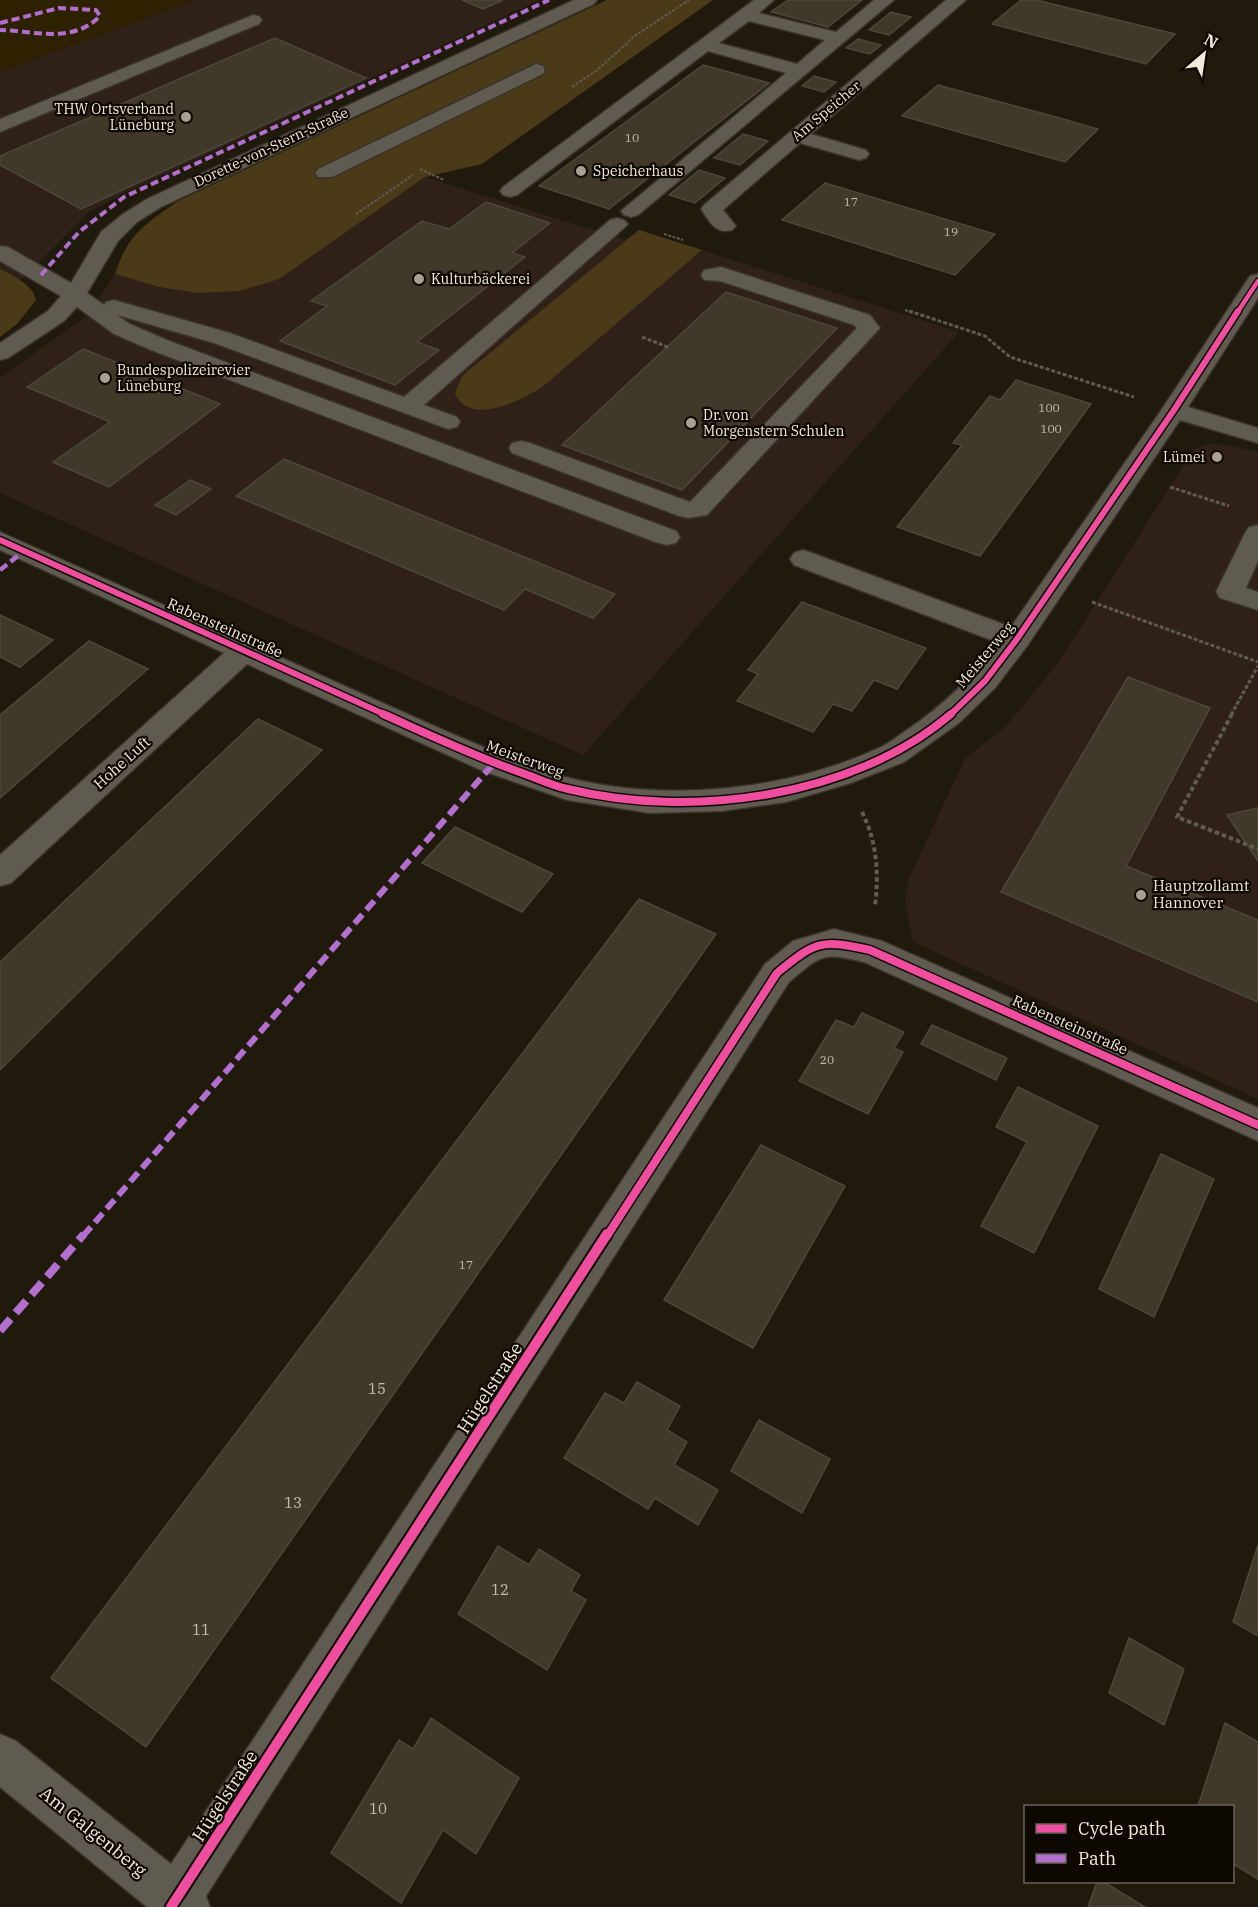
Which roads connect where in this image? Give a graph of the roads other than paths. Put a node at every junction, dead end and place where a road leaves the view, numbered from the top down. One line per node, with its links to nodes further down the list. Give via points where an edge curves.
1 (588, 0): 11 (street, Dorette-von-Stern-Straße)
2 (765, 0): 5 (street)
3 (885, 0): 7 (street)
4 (957, 0): 14 (street, Am Speicher)
5 (747, 15): 7 (street); 8 (street)
6 (253, 20): 13 (street)
7 (838, 38): 10 (street)
8 (705, 45): 10 (street); 17 (street)
9 (536, 70): 12 (street)
10 (798, 70): 24 (street)
11 (415, 80): 12 (street); 22 (street, Dorette-von-Stern-Straße, via 177,191 130,218 109,237)
12 (471, 102): 16 (street)
13 (0, 126)
14 (796, 136): 15 (street); 18 (street, Am Speicher, via 711,209)
15 (860, 154)
16 (325, 173)
17 (510, 191)
18 (725, 226)
19 (0, 252): 22 (street)
20 (712, 275): 28 (street, via 721,274 862,320 869,328 698,509 688,510)
21 (1258, 281): 25 (street, Meisterweg)
22 (75, 295): 23 (street, Dorette-von-Stern-Straße, via 56,316); 24 (street, via 222,338); 30 (street, via 122,329 159,345)
23 (0, 353)
24 (408, 406): 26 (street)
25 (1174, 410): 27 (street); 34 (street, Meisterweg)
26 (448, 422)
27 (1258, 436)
28 (521, 448)
29 (1258, 533): 33 (street, via 1230,592)
30 (667, 537)
31 (0, 540): 35 (street, Rabensteinstraße)
32 (803, 559): 34 (street)
33 (1258, 601)
34 (1017, 639): 36 (street, Meisterweg, via 985,681 949,716 893,754 786,791 722,800 650,802 567,789)
35 (244, 651): 36 (street, Rabensteinstraße); 37 (street, Hohe Luft)
36 (440, 740)
37 (0, 874)
38 (870, 950): 39 (street, Rabensteinstraße); 41 (street, Hügelstraße, via 834,942 805,950 777,973)
39 (1258, 1125)
40 (0, 1757): 41 (street, Am Galgenberg)
41 (178, 1904)

